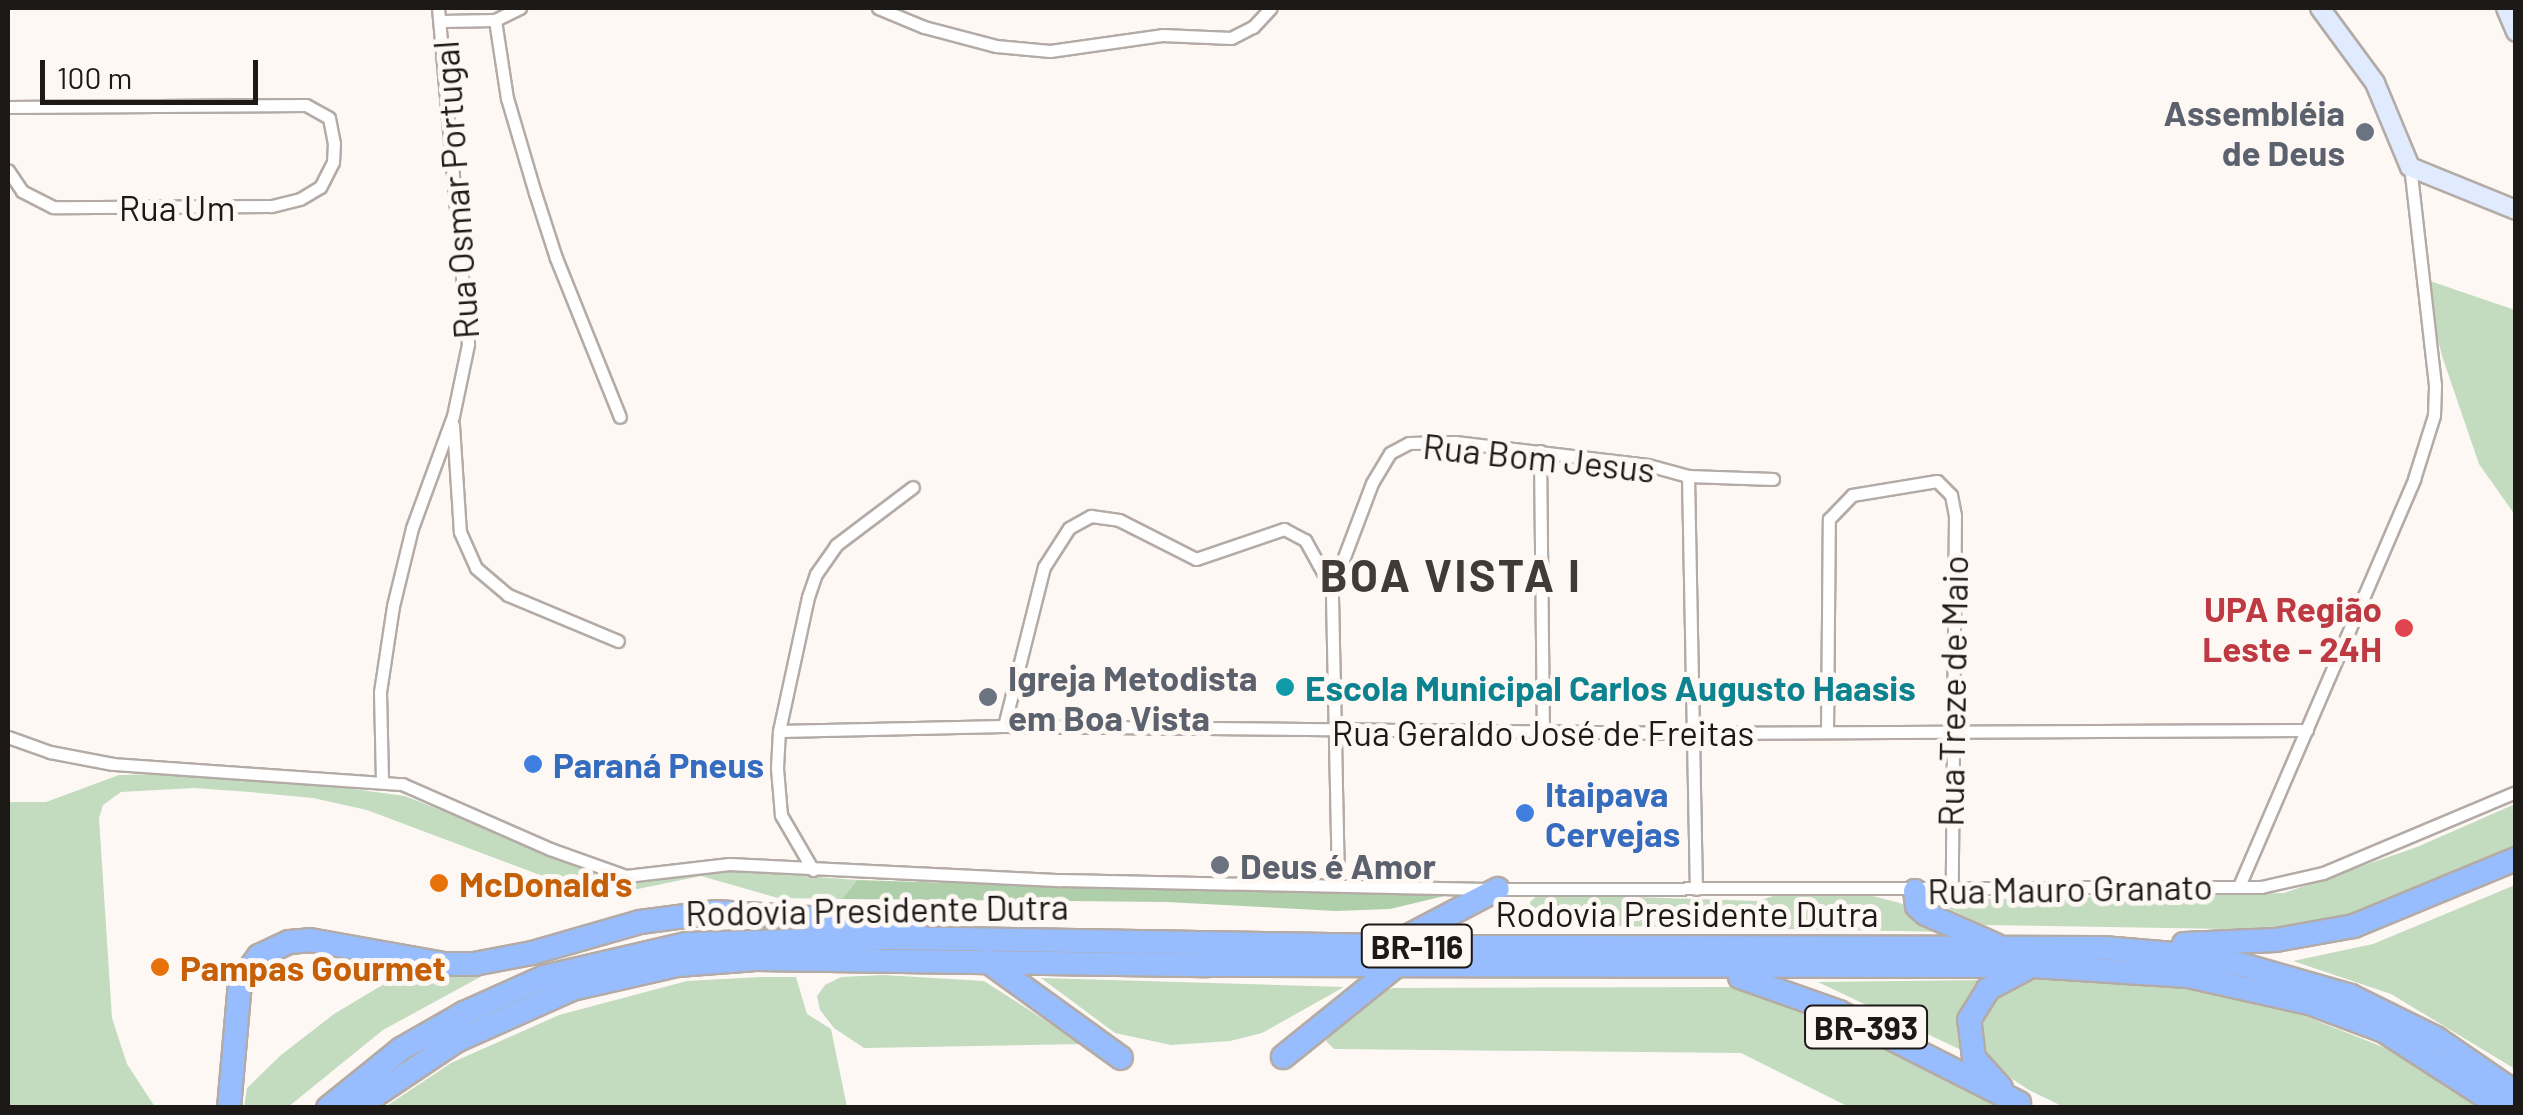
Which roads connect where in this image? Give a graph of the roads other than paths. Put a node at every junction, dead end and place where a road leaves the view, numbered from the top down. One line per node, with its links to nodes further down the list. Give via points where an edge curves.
1 (520, 8): 7 (street)
2 (878, 8): 3 (street, via 996,46 1050,51 1162,36 1231,38)
3 (1271, 8)
4 (2320, 8): 10 (street, via 2380,92)
5 (2506, 8): 8 (street)
6 (440, 14): 7 (street); 13 (street, Rua Osmar Portugal, via 469,334)
7 (494, 20): 14 (street, via 506,98 534,192)
8 (2516, 32)
9 (8, 107): 11 (street, Rua Um, via 306,105 331,122 334,153 314,192 271,206 54,207 22,191)
10 (2410, 167): 12 (street); 23 (street, via 2434,415 2414,479)
11 (8, 170)
12 (2516, 210)
13 (453, 416): 20 (street, via 460,532 476,568 508,595); 30 (street, Rua Osmar Portugal, via 412,528 393,606 379,703)
14 (620, 417)
15 (1540, 451): 16 (street, Rua Bom Jesus); 19 (street, Rua Bom Jesus, via 1454,442 1399,447 1372,483); 22 (street)
16 (1688, 476): 17 (street, Rua Bom Jesus); 27 (street)
17 (1773, 479)
18 (913, 487): 24 (street, via 836,545 816,574)
19 (1332, 589): 21 (street, via 1305,540 1284,529 1196,559 1119,520 1092,516 1069,528 1044,567); 25 (street, Rua Bom Jesus)
20 (618, 642)
21 (1004, 726): 24 (street, Rua Geraldo José de Freitas); 25 (street, Rua Geraldo José de Freitas)
22 (1543, 728): 25 (street, Rua Geraldo José de Freitas); 27 (street, Rua Geraldo José de Freitas)
23 (2307, 730): 28 (street, Rua Geraldo José de Freitas); 35 (street)
24 (779, 731): 33 (street, via 781,815)
25 (1338, 731): 34 (street, Rua Bom Jesus)
26 (1827, 732): 27 (street, Rua Geraldo José de Freitas); 28 (street, Rua Geraldo José de Freitas); 28 (street, Rua Treze de Maio, via 1826,533 1834,510 1852,495 1920,480 1937,481 1952,495 1955,515)
27 (1690, 733): 36 (street)
28 (1950, 733): 37 (street, Rua Treze de Maio)
29 (8, 736): 30 (street, Rua Mauro Granato, via 113,764)
30 (382, 780): 33 (street, Rua Mauro Granato, via 420,788 618,876 700,865)
31 (2516, 792): 35 (street, Rua Mauro Granato, via 2323,873 2280,885)
32 (2516, 859): 41 (highway, via 2393,913 2315,935)
33 (813, 870): 34 (street, Rua Mauro Granato)
34 (1338, 884): 38 (street, Rua Mauro Granato)
35 (2240, 886): 37 (street, Rua Mauro Granato)
36 (1696, 888): 38 (street, Rua Mauro Granato); 39 (street, Rua Mauro Granato)
37 (1952, 888): 39 (street, Rua Mauro Granato)
38 (1498, 889): 43 (highway)
39 (1915, 890): 42 (highway, via 1926,914)
40 (1122, 942): 43 (highway, Rodovia Presidente Dutra / BR-116); 50 (highway, via 716,912 640,922 474,964 289,942 259,956 240,982); 51 (highway, Rodovia Presidente Dutra / BR-116, via 872,938 720,941 648,950 544,978 464,1014 401,1049)
41 (2103, 948): 42 (highway, Rodovia Presidente Dutra / BR-116); 49 (highway, Rodovia Presidente Dutra / BR-116, via 2244,964 2351,996 2436,1038)
42 (2004, 949): 43 (highway, Rodovia Presidente Dutra / BR-116)
43 (1393, 955): 44 (highway, Rodovia Presidente Dutra / BR-116); 46 (highway, Rodovia Presidente Dutra / BR-116); 47 (highway)
44 (987, 961): 48 (highway); 52 (highway, Rodovia Presidente Dutra / BR-116, via 756,959 608,979 486,1025 421,1060)
45 (2033, 966): 46 (highway, Rodovia Presidente Dutra / BR-116); 46 (highway, BR-393, via 1988,989 1969,1020 1974,1058 2019,1103 1839,1012); 53 (highway, Rodovia Presidente Dutra / BR-116, via 2188,976 2309,1002 2384,1031)
46 (1707, 968)
47 (1283, 1057)
48 (1121, 1058)
49 (2516, 1093)
50 (229, 1108)
51 (328, 1108)
52 (356, 1108)
53 (2503, 1108)

